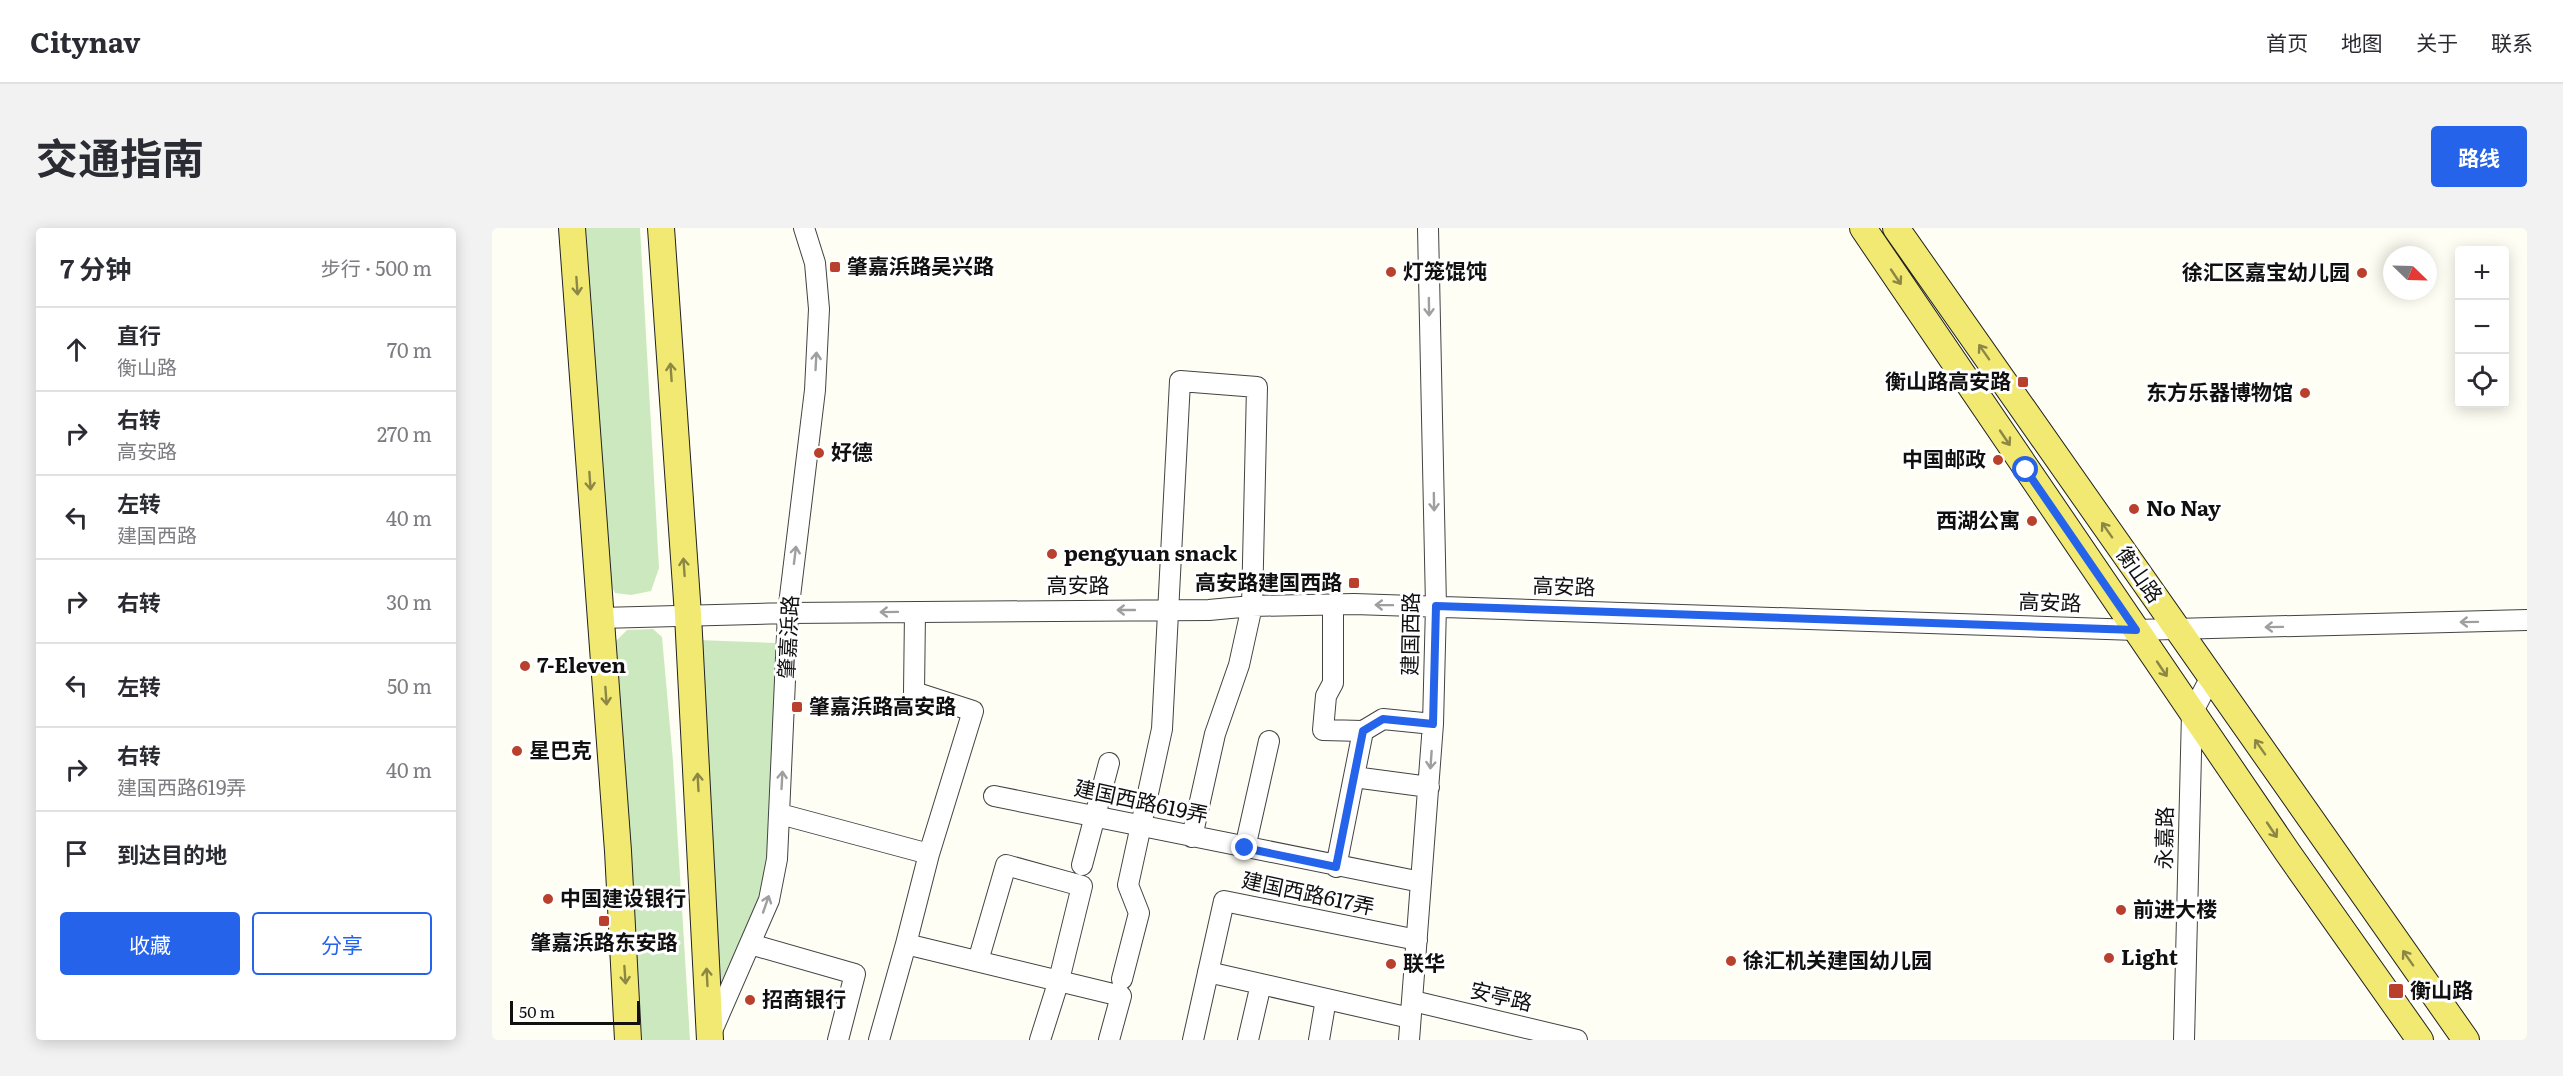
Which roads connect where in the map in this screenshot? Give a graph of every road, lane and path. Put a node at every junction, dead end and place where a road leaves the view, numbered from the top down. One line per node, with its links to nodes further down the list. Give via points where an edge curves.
1 (573, 228): 14 (main road, one-way to 14)
2 (661, 228): 13 (main road, 肇嘉浜路, one-way to 2)
3 (804, 228): 12 (street, 肇嘉浜路, one-way to 3, via 815,390 819,309 815,263)
4 (1428, 228): 9 (street, 建国西路, one-way to 9)
5 (1863, 228): 17 (main road, 衡山路, one-way to 17)
6 (1896, 228): 16 (main road, 衡山路, one-way to 6)
7 (1333, 605): 8 (street, 高安路); 9 (street, 高安路, one-way to 7); 21 (street, via 1333,683 1326,696 1323,730)
8 (1252, 606): 10 (street, 高安路); 10 (street, via 1257,387 1179,381); 30 (street, via 1239,665 1215,734)
9 (1436, 606): 17 (street, 高安路); 20 (street, 建国西路)
10 (1169, 610): 11 (street, 高安路, one-way to 11); 29 (street, via 1162,729)
11 (915, 612): 12 (street, 高安路, one-way to 12); 32 (street, via 914,692 974,711)
12 (788, 613): 13 (street, 高安路); 27 (street, 肇嘉浜路, one-way to 12)
13 (688, 615): 14 (street, 高安路); 46 (main road, 肇嘉浜路, one-way to 13)
14 (600, 618): 47 (main road, one-way to 47)
15 (2527, 620): 16 (street, 高安路, one-way to 16)
16 (2177, 629): 17 (street, 高安路); 18 (main road, 衡山路)
17 (2136, 630): 19 (main road, 衡山路, one-way to 19)
18 (2211, 676): 19 (street, 永嘉路); 59 (main road, 衡山路, one-way to 18)
19 (2192, 713): 57 (street, 永嘉路); 58 (main road, 衡山路, one-way to 58)
20 (1433, 724): 21 (street, via 1383,719); 25 (street, 建国西路, one-way to 25)
21 (1363, 731): 24 (street)
22 (1269, 741): 31 (street)
23 (1109, 763): 28 (street)
24 (1354, 777): 25 (street); 34 (street)
25 (1429, 787): 35 (street, 建国西路)
26 (994, 796): 28 (street, 建国西路619弄)
27 (780, 814): 32 (street); 37 (street, 肇嘉浜路, one-way to 27, via 769,900)
28 (1094, 817): 29 (street, 建国西路619弄); 33 (street)
29 (1141, 827): 30 (street, 建国西路619弄); 41 (street, via 1128,885 1139,913)
30 (1192, 837): 31 (street, 建国西路619弄)
31 (1245, 848): 34 (street, 建国西路619弄)
32 (929, 854): 38 (street)
33 (1082, 865)
34 (1336, 867): 35 (street, 建国西路619弄)
35 (1421, 882): 36 (street, 建国西路)
36 (1417, 940): 40 (street, 建国西路617弄, via 1224,901); 45 (street, 建国西路)
37 (750, 944): 46 (street, 肇嘉浜路); 48 (street, via 855,974)
38 (906, 944): 39 (street); 49 (street)
39 (978, 961): 42 (street); 42 (street, via 1006,865 1082,886)
40 (1208, 972): 43 (street, 安亭路); 52 (street, 建国西路617弄)
41 (1122, 979)
42 (1059, 980): 50 (street); 51 (street, via 1121,996)
43 (1261, 984): 44 (street, 安亭路); 53 (street)
44 (1326, 999): 45 (street, 安亭路); 54 (street)
45 (1411, 1010): 55 (street, 建国西路); 56 (street, 安亭路)
46 (710, 1038)
47 (628, 1040)
48 (838, 1040)
49 (879, 1040)
50 (1040, 1040)
51 (1109, 1040)
52 (1193, 1040)
53 (1248, 1040)
54 (1319, 1040)
55 (1409, 1040)
56 (1577, 1040)
57 (2184, 1040)
58 (2420, 1040)
59 (2466, 1040)

